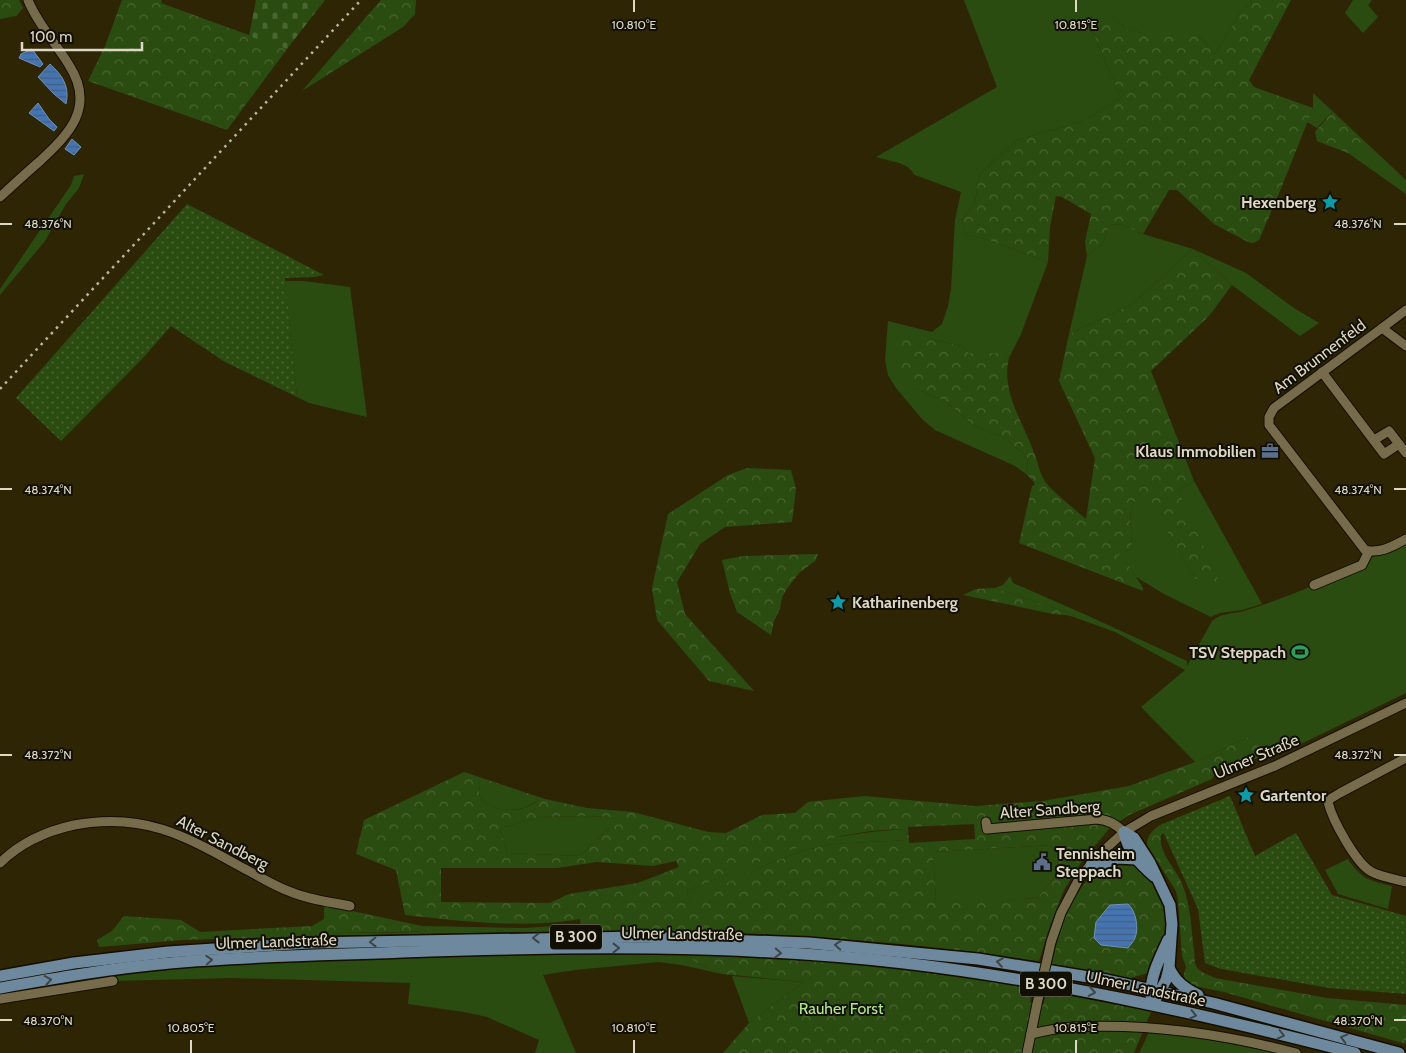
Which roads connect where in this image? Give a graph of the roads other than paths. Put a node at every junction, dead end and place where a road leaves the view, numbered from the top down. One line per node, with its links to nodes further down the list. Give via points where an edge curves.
1 (28, 0): 2 (street, via 71,67 78,82 79,103 73,125 64,138)
2 (0, 198)
3 (1406, 310): 4 (street, Am Brunnenfeld)
4 (1382, 328): 5 (street); 6 (street, Am Brunnenfeld)
5 (1406, 346)
6 (1322, 372): 7 (street); 11 (street, Am Brunnenfeld, via 1274,408 1269,425 1365,550)
7 (1374, 440): 8 (street, via 1389,431); 8 (street, via 1384,454)
8 (1399, 444): 9 (street)
9 (1406, 453)
10 (1406, 539): 11 (street, via 1380,551)
11 (1369, 551): 12 (street, via 1362,565)
12 (1314, 585)
13 (1406, 703): 16 (street, Ulmer Straße, via 1275,766)
14 (1406, 758): 21 (street, via 1328,802 1348,844 1363,865 1372,872)
15 (986, 822): 16 (street, Alter Sandberg, via 987,829 1097,819 1107,820)
16 (1121, 830): 17 (main road); 19 (street, Ulmer Straße); 20 (main road, via 1134,838)
17 (1136, 859): 19 (main road, via 1117,858 1101,865); 20 (main road)
18 (0, 863): 22 (street, Alter Sandberg, via 28,841 63,828 96,821 128,821 161,828 205,847 290,892)
19 (1091, 865): 32 (street, Ulmer Straße, bridge, via 1066,901 1055,927)
20 (1156, 877): 23 (main road, via 1170,905)
21 (1406, 882)
22 (350, 906)
23 (1171, 934): 24 (main road); 28 (main road, via 1154,973)
24 (1169, 968): 28 (main road); 30 (main road, via 1186,989)
25 (0, 976): 28 (main road, Ulmer Landstraße / B 300, one-way to 25, via 1057,970 904,950 783,941 640,937 309,943 207,949 127,956)
26 (113, 980): 29 (street)
27 (0, 988): 31 (main road, Ulmer Landstraße / B 300, one-way to 31, via 129,967 208,960 444,950 641,948 783,953 902,963 977,972)
28 (1156, 990): 30 (main road, Ulmer Landstraße / B 300); 31 (main road)
29 (0, 999)
30 (1213, 1003): 36 (main road, Ulmer Landstraße / B 300, one-way to 30)
31 (1152, 1005): 35 (main road, Ulmer Landstraße / B 300, one-way to 35)
32 (1031, 1034): 33 (street, Ulmer Straße); 34 (street, via 1071,1027 1150,1027 1227,1038)
33 (1027, 1053)
34 (1296, 1053)
35 (1355, 1053)
36 (1399, 1053)

